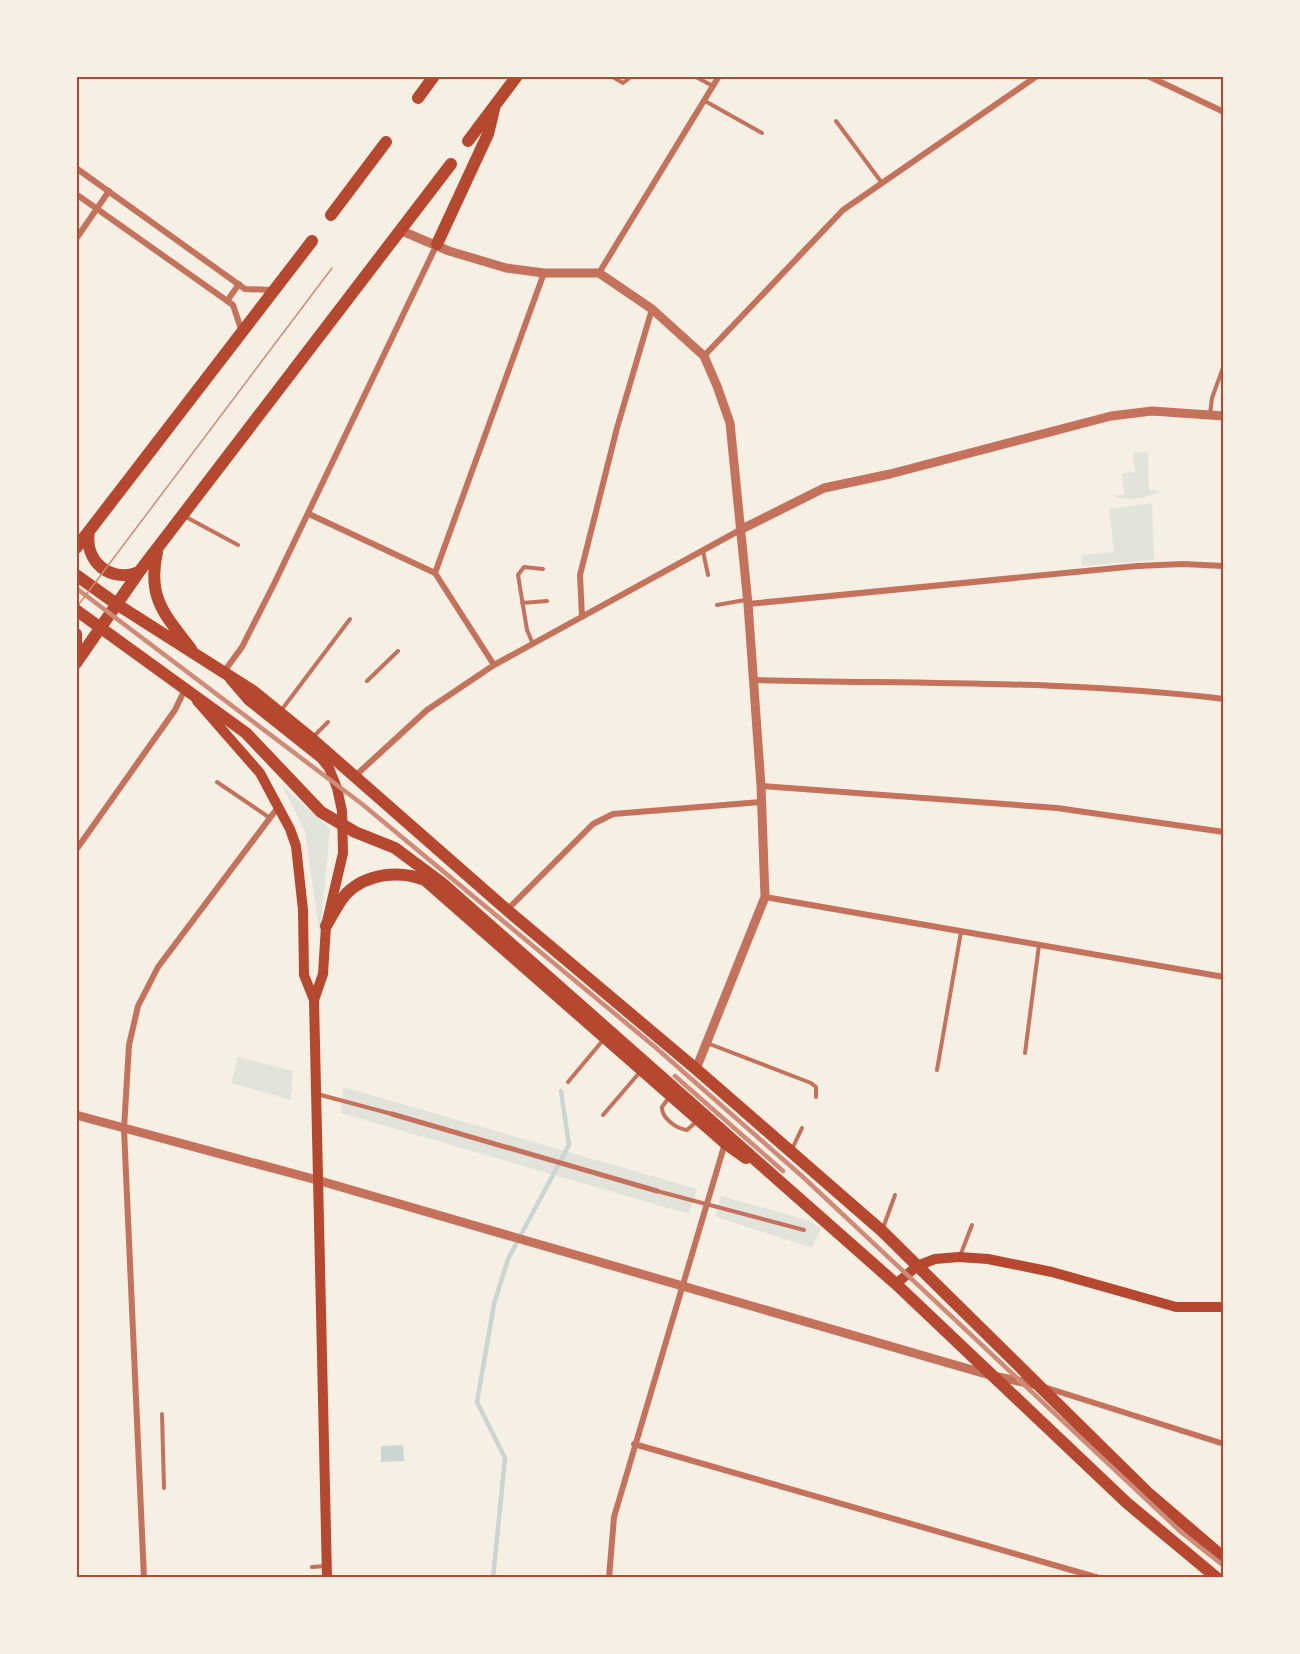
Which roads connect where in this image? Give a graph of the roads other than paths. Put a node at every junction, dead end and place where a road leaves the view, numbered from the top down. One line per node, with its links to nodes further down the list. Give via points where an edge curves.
1 (434, 76): 12 (main road)
2 (517, 76): 14 (main road)
3 (610, 76): 4 (lane, via 623,84)
4 (632, 76)
5 (694, 76): 11 (lane)
6 (719, 76): 11 (street)
7 (1037, 76): 22 (street)
8 (1148, 76): 10 (street)
9 (1169, 76): 10 (lane)
10 (1165, 85): 15 (street)
11 (714, 86): 13 (street)
12 (418, 98)
13 (705, 101): 17 (lane); 32 (street)
14 (495, 105): 18 (main road); 30 (main road, via 488,134)
15 (1224, 112)
16 (836, 121): 22 (lane)
17 (762, 133)
18 (468, 141)
19 (386, 142): 26 (main road)
20 (451, 164): 27 (main road)
21 (76, 168): 23 (street)
22 (882, 183): 38 (street, via 843,210)
23 (109, 191): 25 (street); 33 (street)
24 (76, 194): 25 (street)
25 (98, 209): 28 (street); 35 (street)
26 (331, 215)
27 (402, 231): 30 (street); 43 (main road)
28 (76, 239)
29 (312, 241): 34 (main road)
30 (437, 244): 31 (street, via 506,268); 42 (street)
31 (544, 273): 32 (street); 53 (street)
32 (599, 273): 36 (street)
33 (238, 284): 34 (street, via 245,289); 35 (street)
34 (275, 290): 37 (main road)
35 (227, 301): 37 (street, via 233,305)
36 (652, 309): 38 (street); 62 (street, via 580,575)
37 (243, 333): 44 (main road)
38 (704, 356): 45 (street, via 729,423)
39 (1224, 365): 40 (lane)
40 (1210, 415): 41 (street); 45 (street, via 1152,411 1111,416 824,488)
41 (1224, 416)
42 (307, 513): 53 (street); 72 (street)
43 (182, 515): 46 (lane); 48 (main road)
44 (89, 530): 47 (main road); 52 (main road, via 92,557 104,570 121,576)
45 (740, 530): 49 (street); 57 (street)
46 (238, 545)
47 (76, 548)
48 (158, 548): 52 (main road); 69 (main road, via 153,587 173,626)
49 (703, 551): 55 (lane); 62 (street)
50 (1224, 566): 57 (street, via 1137,566)
51 (543, 569): 58 (lane, via 519,570)
52 (139, 572): 59 (main road)
53 (435, 573): 71 (street)
54 (76, 575): 59 (main road)
55 (708, 575)
56 (547, 601): 58 (lane)
57 (748, 602): 60 (lane); 73 (street)
58 (522, 603): 66 (lane)
59 (118, 605): 64 (main road); 69 (main road)
60 (717, 605)
61 (76, 609): 64 (main road)
62 (582, 617): 66 (street)
63 (350, 619): 77 (lane)
64 (101, 627): 70 (main road); 75 (main road)
65 (76, 634): 67 (main road)
66 (533, 644): 71 (street)
67 (76, 649)
68 (398, 651): 74 (lane)
69 (197, 657): 72 (main road)
70 (76, 663)
71 (494, 664): 80 (street, via 427,710)
72 (225, 675): 77 (main road, via 253,691)
73 (755, 680): 76 (street, via 1084,687); 82 (street)
74 (367, 681)
75 (188, 690): 84 (main road, via 260,773); 87 (street); 113 (main road, via 259,745 311,804 338,823 414,860)
76 (1224, 699)
77 (284, 720): 79 (main road); 90 (main road, via 328,768 342,811 343,854)
78 (328, 722): 79 (lane)
79 (312, 739): 80 (main road)
80 (355, 776): 89 (main road)
81 (217, 782): 85 (lane)
82 (761, 786): 83 (street); 86 (street, via 1057,808)
83 (761, 802): 88 (street); 89 (street, via 603,818)
84 (280, 805): 85 (street); 94 (main road, via 296,846 303,910 304,975)
85 (270, 818): 110 (street, via 158,967 138,1006 129,1045)
86 (1224, 832)
87 (76, 850)
88 (765, 897): 91 (street); 96 (street)
89 (507, 910): 98 (main road)
90 (326, 926): 94 (main road, via 323,974); 95 (main road, via 346,894 371,878 397,875 425,879)
91 (961, 930): 92 (street); 100 (lane)
92 (1039, 945): 93 (street); 97 (lane)
93 (1224, 977)
94 (314, 1000): 102 (main road)
95 (605, 1038): 99 (main road); 101 (lane)
96 (707, 1043): 98 (street); 104 (lane, via 811,1083 816,1087)
97 (1025, 1053)
98 (696, 1069): 112 (main road)
99 (642, 1070): 103 (main road); 107 (lane)
100 (937, 1070)
101 (568, 1082)
102 (317, 1094): 105 (lane); 114 (main road)
103 (670, 1096): 108 (main road); 108 (lane, via 662,1107 665,1117 683,1130)
104 (816, 1097)
105 (392, 1114): 115 (street)
106 (76, 1115): 110 (street)
107 (603, 1115)
108 (698, 1120): 111 (main road)
109 (802, 1128): 112 (lane)
110 (124, 1129): 114 (street); 135 (street)
111 (725, 1143): 113 (main road); 117 (street)
112 (791, 1152): 120 (main road)
113 (770, 1174): 124 (main road)
114 (317, 1180): 123 (street); 133 (main road)
115 (657, 1191): 117 (lane)
116 (895, 1195): 120 (lane)
117 (706, 1204): 119 (lane); 123 (street)
118 (972, 1225): 121 (lane)
119 (804, 1230)
120 (882, 1231): 122 (main road)
121 (959, 1257): 122 (main road, via 935,1258); 125 (main road, via 1052,1272 1176,1307)
122 (917, 1266): 124 (main road); 127 (main road)
123 (681, 1284): 126 (street); 129 (street)
124 (896, 1284): 126 (main road)
125 (1224, 1306)
126 (993, 1376): 127 (street); 139 (main road, via 1127,1503)
127 (1038, 1385): 130 (street); 132 (main road, via 1147,1492)
128 (162, 1414): 131 (lane)
129 (634, 1444): 137 (street, via 614,1517); 138 (street)
130 (1224, 1444)
131 (164, 1488)
132 (1224, 1558)
133 (327, 1566): 134 (lane); 136 (main road)
134 (312, 1567)
135 (144, 1578)
136 (327, 1578)
137 (609, 1578)
138 (1099, 1578)
139 (1217, 1578)

